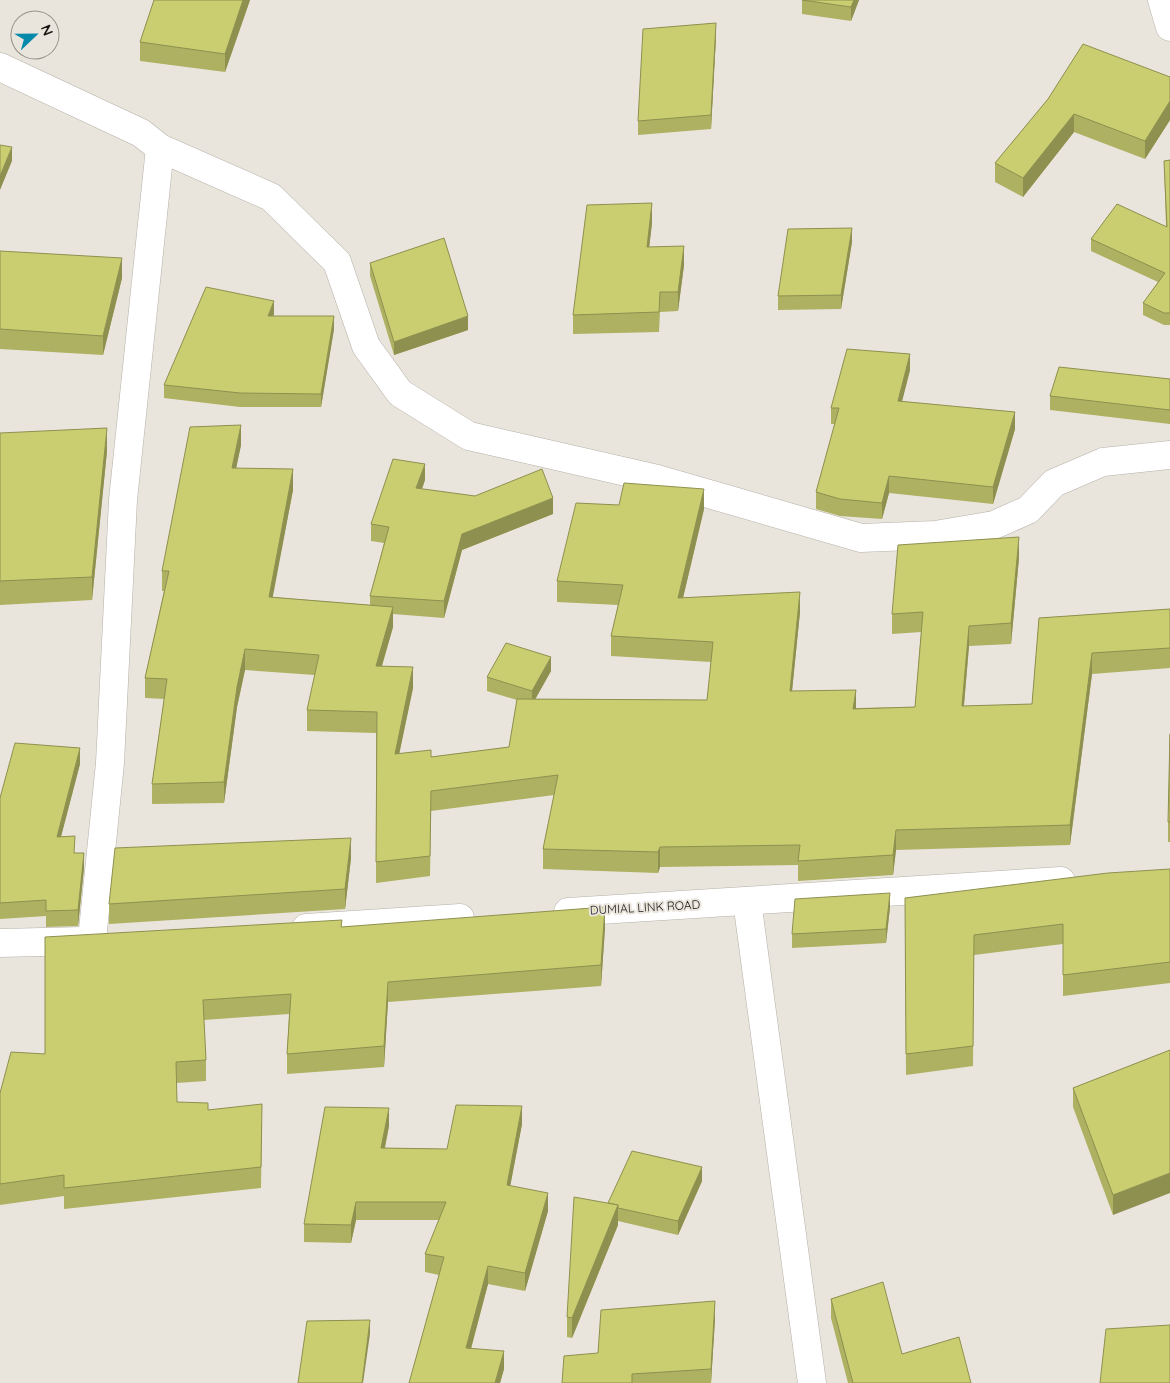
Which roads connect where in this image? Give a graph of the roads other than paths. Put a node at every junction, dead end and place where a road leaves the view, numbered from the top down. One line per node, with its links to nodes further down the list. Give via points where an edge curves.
1 (1162, 0): 2 (street)
2 (1170, 27)
3 (0, 67): 4 (street, via 142,133)
4 (160, 148): 5 (street, via 272,197 337,262 366,346 400,393 469,436 657,479 861,538 935,535 994,525 1028,510 1054,483 1102,462); 11 (street, via 123,500 102,940)
5 (1170, 455)
6 (1081, 880): 7 (street, DUMIAL LINK ROAD)
7 (747, 901): 8 (street, DUMIAL LINK ROAD); 12 (street)
8 (548, 913)
9 (489, 917): 10 (street)
10 (281, 929)
11 (0, 943)
12 (812, 1383)

